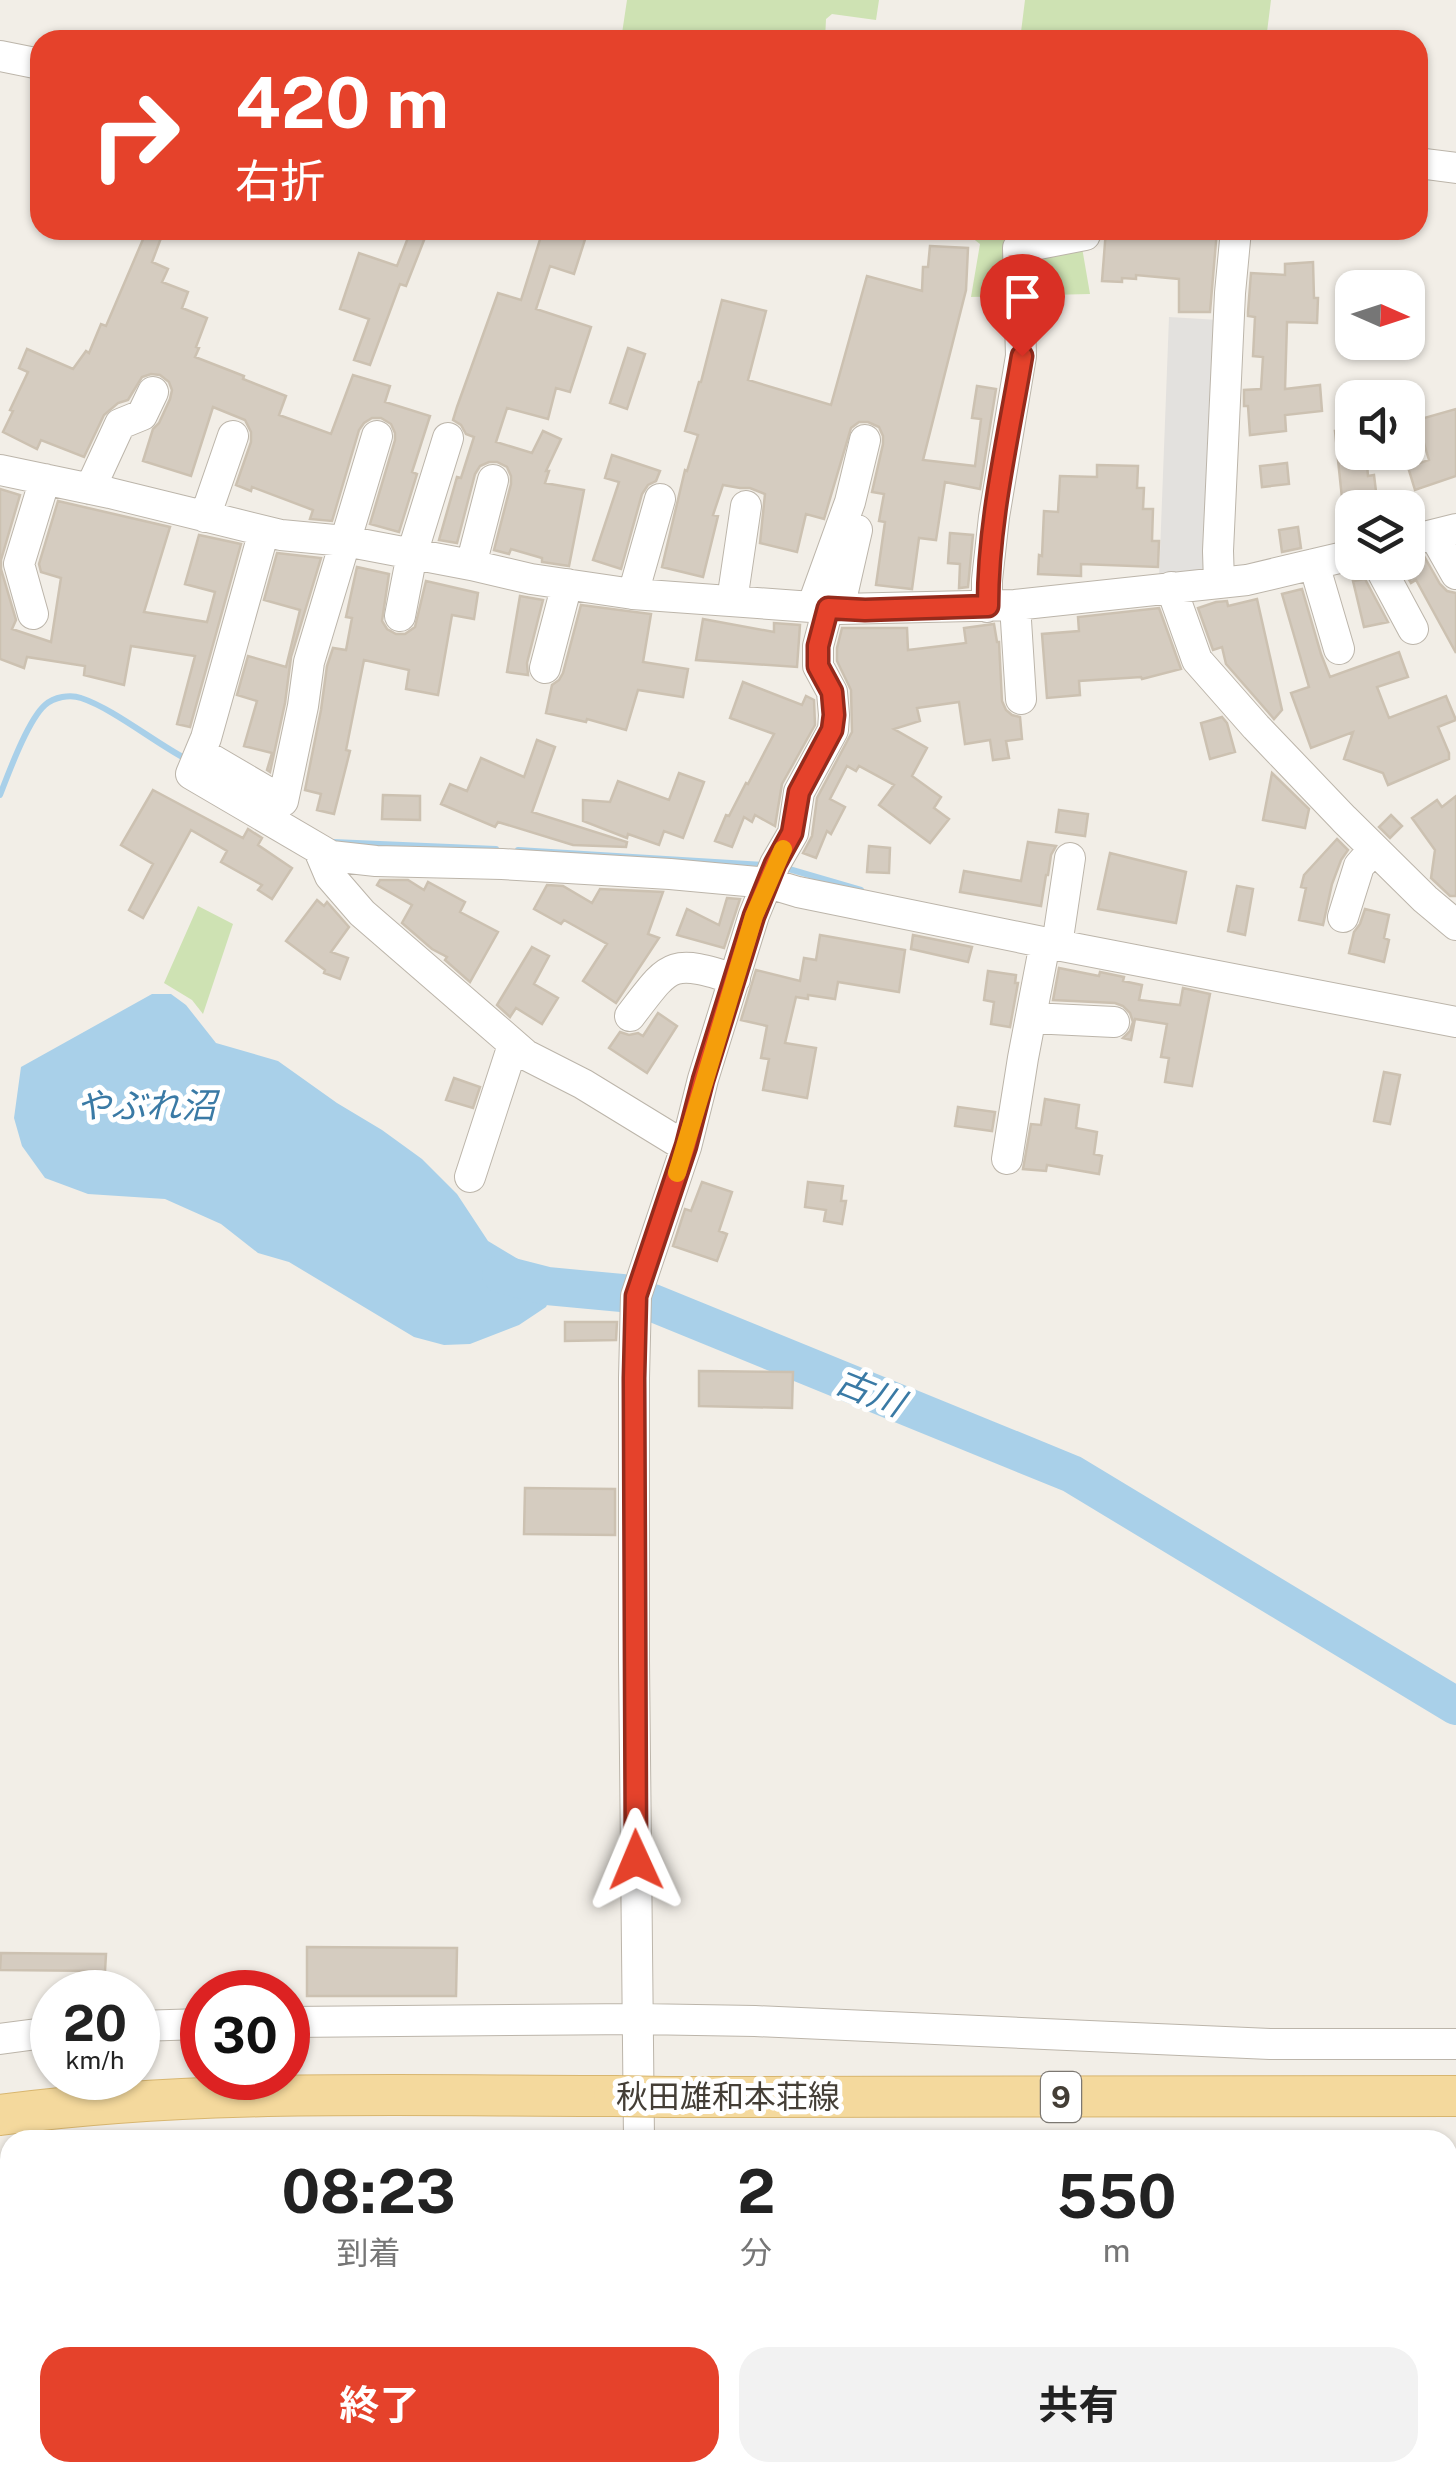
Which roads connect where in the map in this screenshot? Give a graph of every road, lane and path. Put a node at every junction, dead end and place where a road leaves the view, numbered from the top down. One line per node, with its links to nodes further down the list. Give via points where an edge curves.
1 (0, 56): 2 (street)
2 (30, 62)
3 (1428, 165): 4 (street)
4 (1456, 168)
5 (1059, 240): 34 (street, via 1018,248 1022,356 988,580)
6 (1235, 240): 30 (street)
7 (153, 392): 15 (street, via 142,415 120,424)
8 (234, 436): 18 (street)
9 (377, 436): 22 (street)
10 (448, 438): 23 (street)
11 (864, 440): 35 (street)
12 (0, 470): 13 (street)
13 (45, 480): 15 (street); 36 (street, via 19,564)
14 (493, 480): 25 (street)
15 (90, 489): 18 (street)
16 (660, 499): 32 (street)
17 (746, 506): 33 (street)
18 (205, 516): 20 (street)
19 (858, 522): 35 (street)
20 (264, 531): 22 (street); 42 (street)
21 (1432, 535): 27 (street)
22 (345, 541): 23 (street); 42 (street, via 309,662 283,801)
23 (412, 554): 25 (street); 37 (street)
24 (1335, 559): 26 (street)
25 (471, 564): 29 (street)
26 (1314, 564): 30 (street); 39 (street)
27 (1456, 574)
28 (1387, 580): 38 (street)
29 (567, 584): 32 (street); 40 (street)
30 (1218, 584): 31 (street)
31 (1171, 587): 34 (street); 43 (street, via 1197,660)
32 (633, 594): 33 (street)
33 (732, 601): 35 (street)
34 (1001, 606): 35 (street); 41 (street)
35 (826, 608): 46 (street, via 818,666 832,692 832,730 799,792 792,833)
36 (34, 614)
37 (400, 616)
38 (1413, 630)
39 (1338, 648)
40 (546, 668)
41 (1021, 699)
42 (198, 758): 44 (street, via 191,774)
43 (1374, 849): 47 (street, via 1359,866); 48 (street)
44 (319, 850): 46 (street, via 376,862); 55 (street, via 330,876 362,913)
45 (1070, 858): 49 (street)
46 (771, 874): 49 (street, via 798,892); 50 (street)
47 (1343, 917)
48 (1456, 925)
49 (1056, 936): 52 (street); 54 (street)
50 (735, 978): 51 (street, via 677,968 661,976); 56 (street)
51 (630, 1016)
52 (1031, 1018): 53 (street); 57 (street)
53 (1114, 1022)
54 (1456, 1022)
55 (513, 1044): 56 (street); 58 (street)
56 (686, 1146): 59 (street, via 636,1296)
57 (1008, 1159)
58 (470, 1176)
59 (638, 2019): 60 (street); 63 (street, via 1270,2044); 66 (street)
60 (310, 2022)
61 (30, 2035): 62 (street)
62 (0, 2038)
63 (1456, 2044)
64 (1456, 2096): 65 (main road, 秋田雄和本荘線 / 9, bridge, via 285,2096)
65 (0, 2115)
66 (640, 2130)

